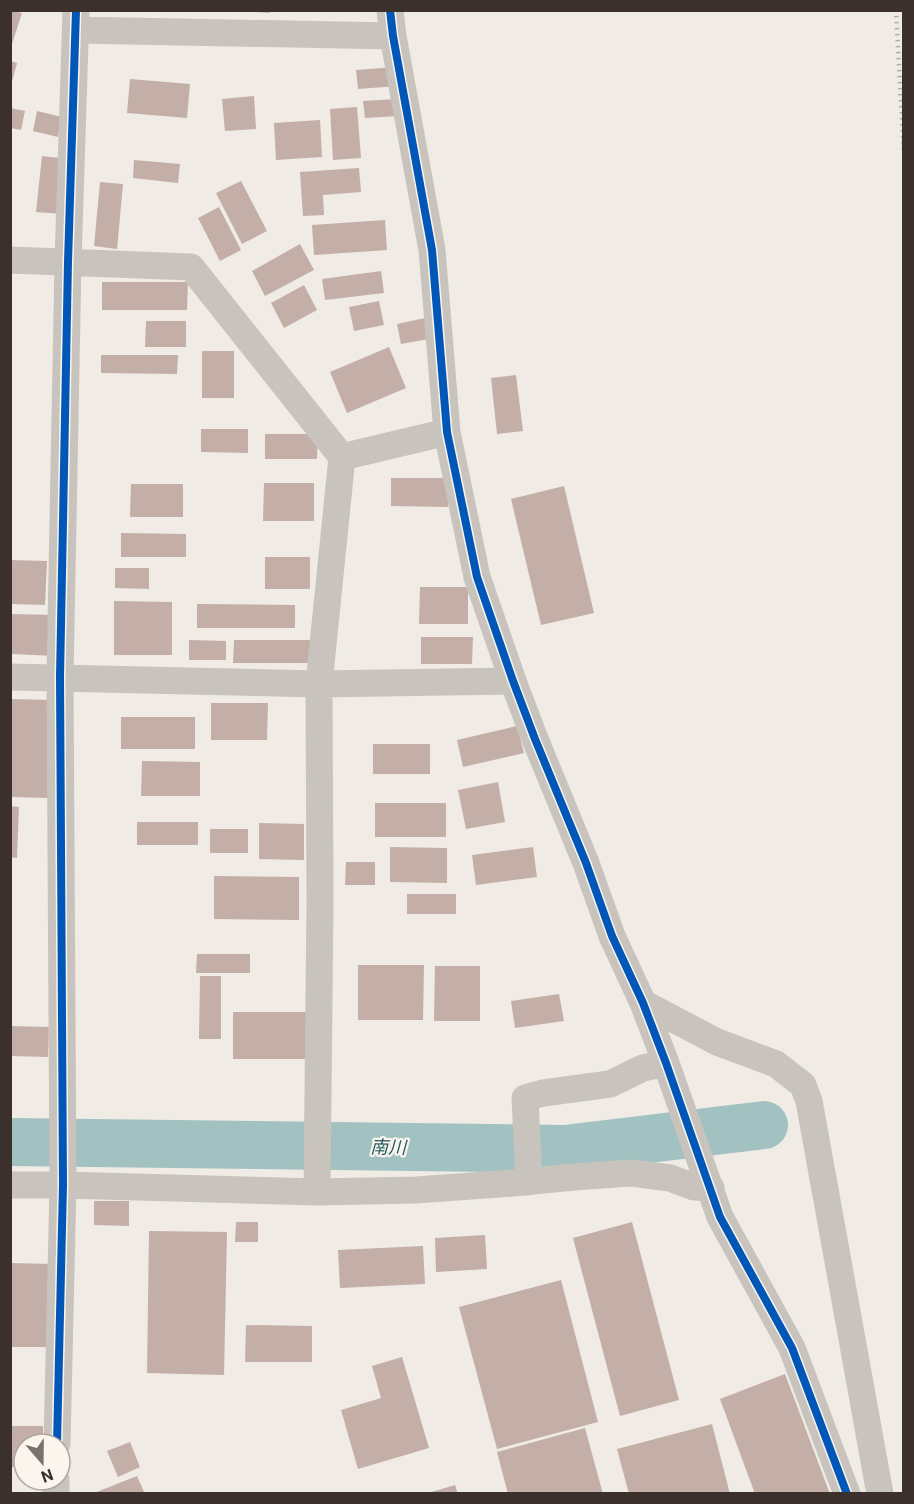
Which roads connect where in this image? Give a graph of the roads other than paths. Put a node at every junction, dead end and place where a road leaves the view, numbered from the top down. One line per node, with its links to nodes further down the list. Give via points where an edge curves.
1 (76, 20): 2 (street); 4 (street)
2 (392, 23): 5 (street, via 432,250)
3 (10, 260): 4 (street)
4 (68, 262): 6 (street, via 191,267); 8 (street)
5 (447, 432): 6 (street); 9 (street, via 477,577)
6 (342, 457): 10 (street)
7 (10, 677): 8 (street)
8 (60, 677): 10 (street); 14 (street)
9 (513, 681): 10 (street); 11 (street, via 612,936)
10 (319, 684): 16 (street)
11 (643, 1003): 12 (street); 20 (street, via 717,1042 776,1064 803,1085)
12 (666, 1063): 13 (street, via 643,1068 610,1084 525,1098); 17 (street)
13 (528, 1171): 16 (street, via 416,1190); 17 (street, via 631,1173)
14 (63, 1179): 15 (street); 16 (street); 18 (street)
15 (10, 1185)
16 (318, 1185)
17 (711, 1188): 19 (street, via 720,1217 792,1348)
18 (57, 1432)
19 (847, 1494)
20 (880, 1494)

